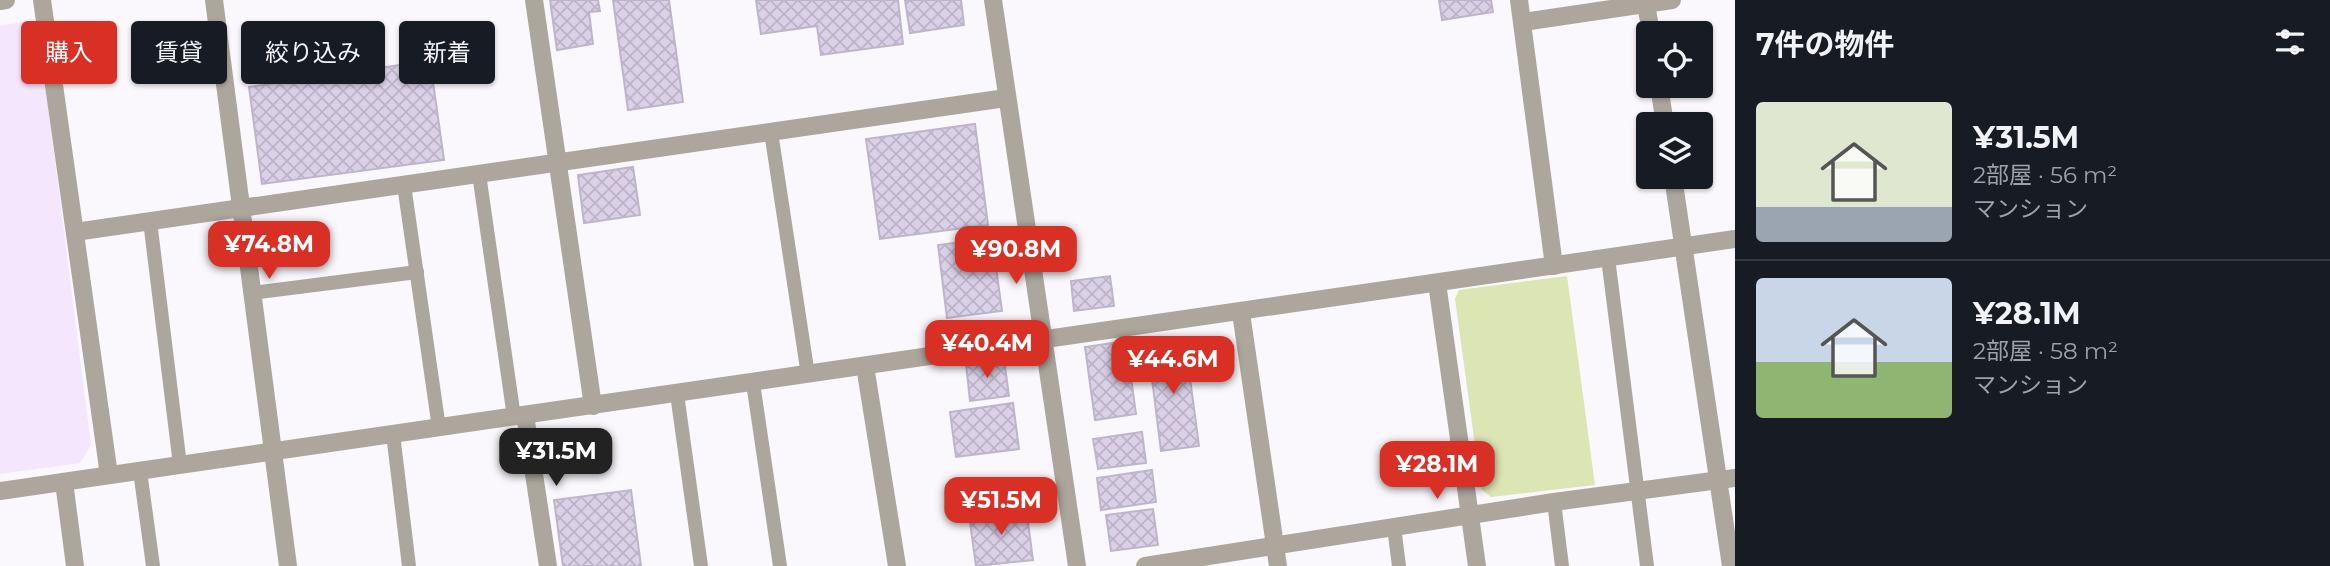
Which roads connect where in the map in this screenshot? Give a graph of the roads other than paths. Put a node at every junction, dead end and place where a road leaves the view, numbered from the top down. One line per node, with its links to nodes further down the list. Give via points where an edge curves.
1 (6, 0): 8 (street)
2 (43, 0): 20 (street)
3 (214, 0): 18 (street)
4 (534, 0): 14 (street)
5 (993, 0): 12 (street)
6 (1519, 0): 11 (street)
7 (1672, 0): 9 (street)
8 (0, 1)
9 (1646, 4): 10 (street); 11 (street)
10 (1649, 21)
11 (1523, 22): 24 (street)
12 (1006, 98): 13 (street); 29 (street)
13 (771, 132): 14 (street); 31 (lane)
14 (557, 163): 15 (street); 34 (street)
15 (479, 174): 16 (street); 35 (lane)
16 (404, 185): 18 (street); 25 (lane)
17 (1675, 189): 22 (street)
18 (240, 209): 19 (street); 27 (street)
19 (150, 222): 20 (street); 39 (lane)
20 (75, 232): 41 (street)
21 (1735, 239): 22 (street)
22 (1683, 246): 23 (street); 42 (street)
23 (1608, 258): 24 (street); 45 (lane)
24 (1554, 266): 26 (street)
25 (417, 272): 27 (lane); 36 (lane)
26 (1437, 283): 28 (street); 47 (street)
27 (252, 293): 38 (street)
28 (1241, 313): 29 (street); 49 (street)
29 (1044, 341): 30 (street); 58 (street)
30 (866, 366): 31 (street); 57 (street)
31 (808, 375): 32 (street)
32 (753, 383): 33 (street); 56 (lane)
33 (677, 394): 34 (street); 55 (lane)
34 (593, 406): 35 (street)
35 (519, 416): 36 (street); 54 (street)
36 (439, 428): 37 (street)
37 (393, 434): 38 (street); 53 (lane)
38 (272, 452): 39 (street); 52 (street)
39 (180, 465): 40 (street)
40 (140, 471): 41 (street); 51 (lane)
41 (109, 475): 43 (street)
42 (1727, 479): 45 (street); 65 (street)
43 (64, 482): 44 (street); 50 (street)
44 (0, 491)
45 (1637, 491): 46 (street); 64 (lane)
46 (1554, 502): 47 (street); 63 (lane)
47 (1470, 515): 48 (street); 62 (street)
48 (1394, 527): 49 (street); 61 (lane)
49 (1275, 548): 59 (street); 60 (street)
50 (75, 566)
51 (153, 566)
52 (288, 566)
53 (409, 566)
54 (548, 566)
55 (701, 566)
56 (780, 566)
57 (897, 566)
58 (1077, 566)
59 (1145, 566)
60 (1278, 566)
61 (1399, 566)
62 (1477, 566)
63 (1562, 566)
64 (1647, 566)
65 (1731, 566)

